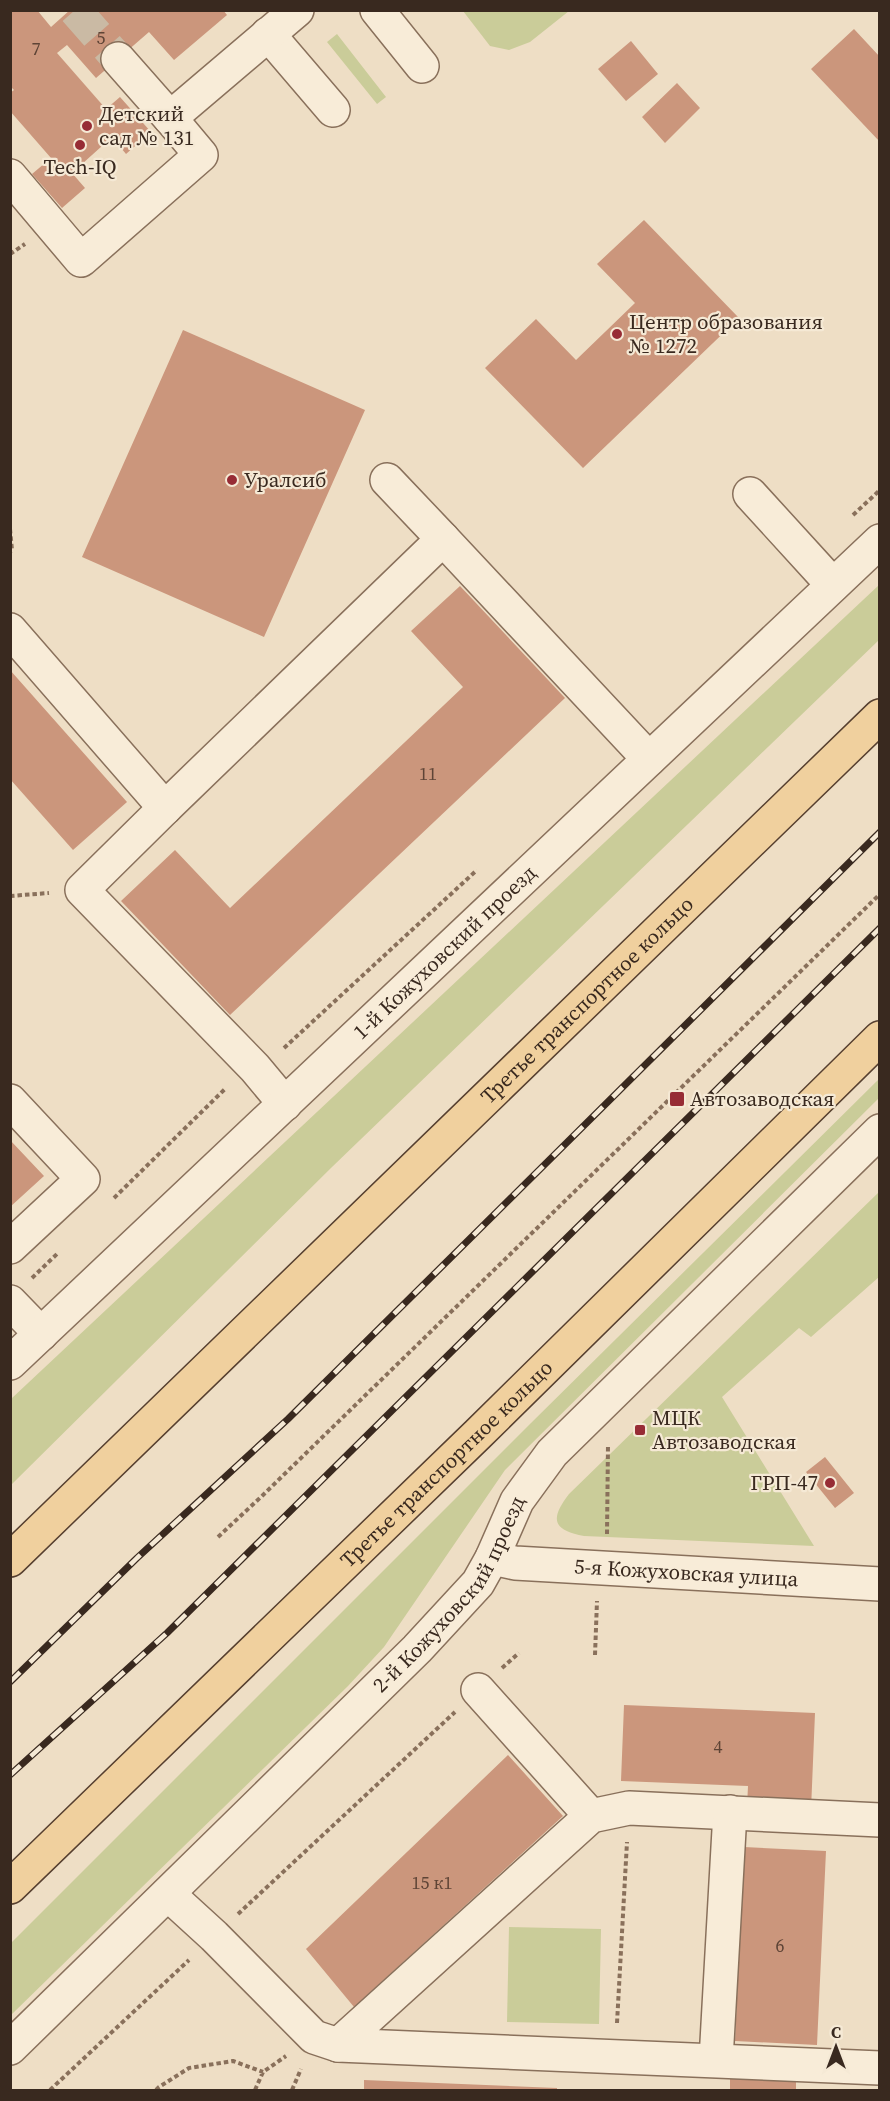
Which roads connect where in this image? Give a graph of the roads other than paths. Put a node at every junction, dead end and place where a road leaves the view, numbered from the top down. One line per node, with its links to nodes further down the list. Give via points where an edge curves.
1 (297, 10): 3 (street)
2 (377, 10): 5 (street)
3 (268, 34): 6 (street); 7 (street)
4 (118, 59): 7 (street)
5 (422, 66)
6 (333, 110)
7 (170, 118): 8 (street, via 201,155 81,260)
8 (10, 176)
9 (387, 480): 11 (street)
10 (750, 494): 13 (street)
11 (443, 539): 16 (street); 17 (street)
12 (879, 542): 13 (street, 1-й Кожуховский проезд)
13 (833, 585): 16 (street, 1-й Кожуховский проезд)
14 (10, 630): 17 (street)
15 (879, 716): 27 (main road, Третье транспортное кольцо)
16 (649, 759): 20 (street, 1-й Кожуховский проезд)
17 (165, 808): 20 (street, via 82,890 255,1068)
18 (879, 1038): 33 (main road, Третье транспортное кольцо)
19 (10, 1101): 22 (street, via 83,1179)
20 (285, 1104): 24 (street, 1-й Кожуховский проезд)
21 (879, 1131): 26 (street, 2-й Кожуховский проезд, via 552,1453 517,1501)
22 (10, 1247)
23 (19, 1293): 24 (street)
24 (41, 1334): 25 (street, 1-й Кожуховский проезд)
25 (10, 1363)
26 (492, 1558): 28 (street, 5-я Кожуховская улица, via 515,1563); 34 (street, 2-й Кожуховский проезд, via 478,1583 417,1648)
27 (10, 1560)
28 (879, 1584)
29 (478, 1690): 31 (street)
30 (730, 1812): 31 (street, via 629,1808); 32 (street); 37 (street)
31 (591, 1816): 35 (street)
32 (879, 1820)
33 (10, 1887)
34 (168, 1893): 35 (street); 36 (street, 2-й Кожуховский проезд)
35 (326, 2041): 37 (street)
36 (10, 2048)
37 (716, 2060): 38 (street)
38 (879, 2068)

